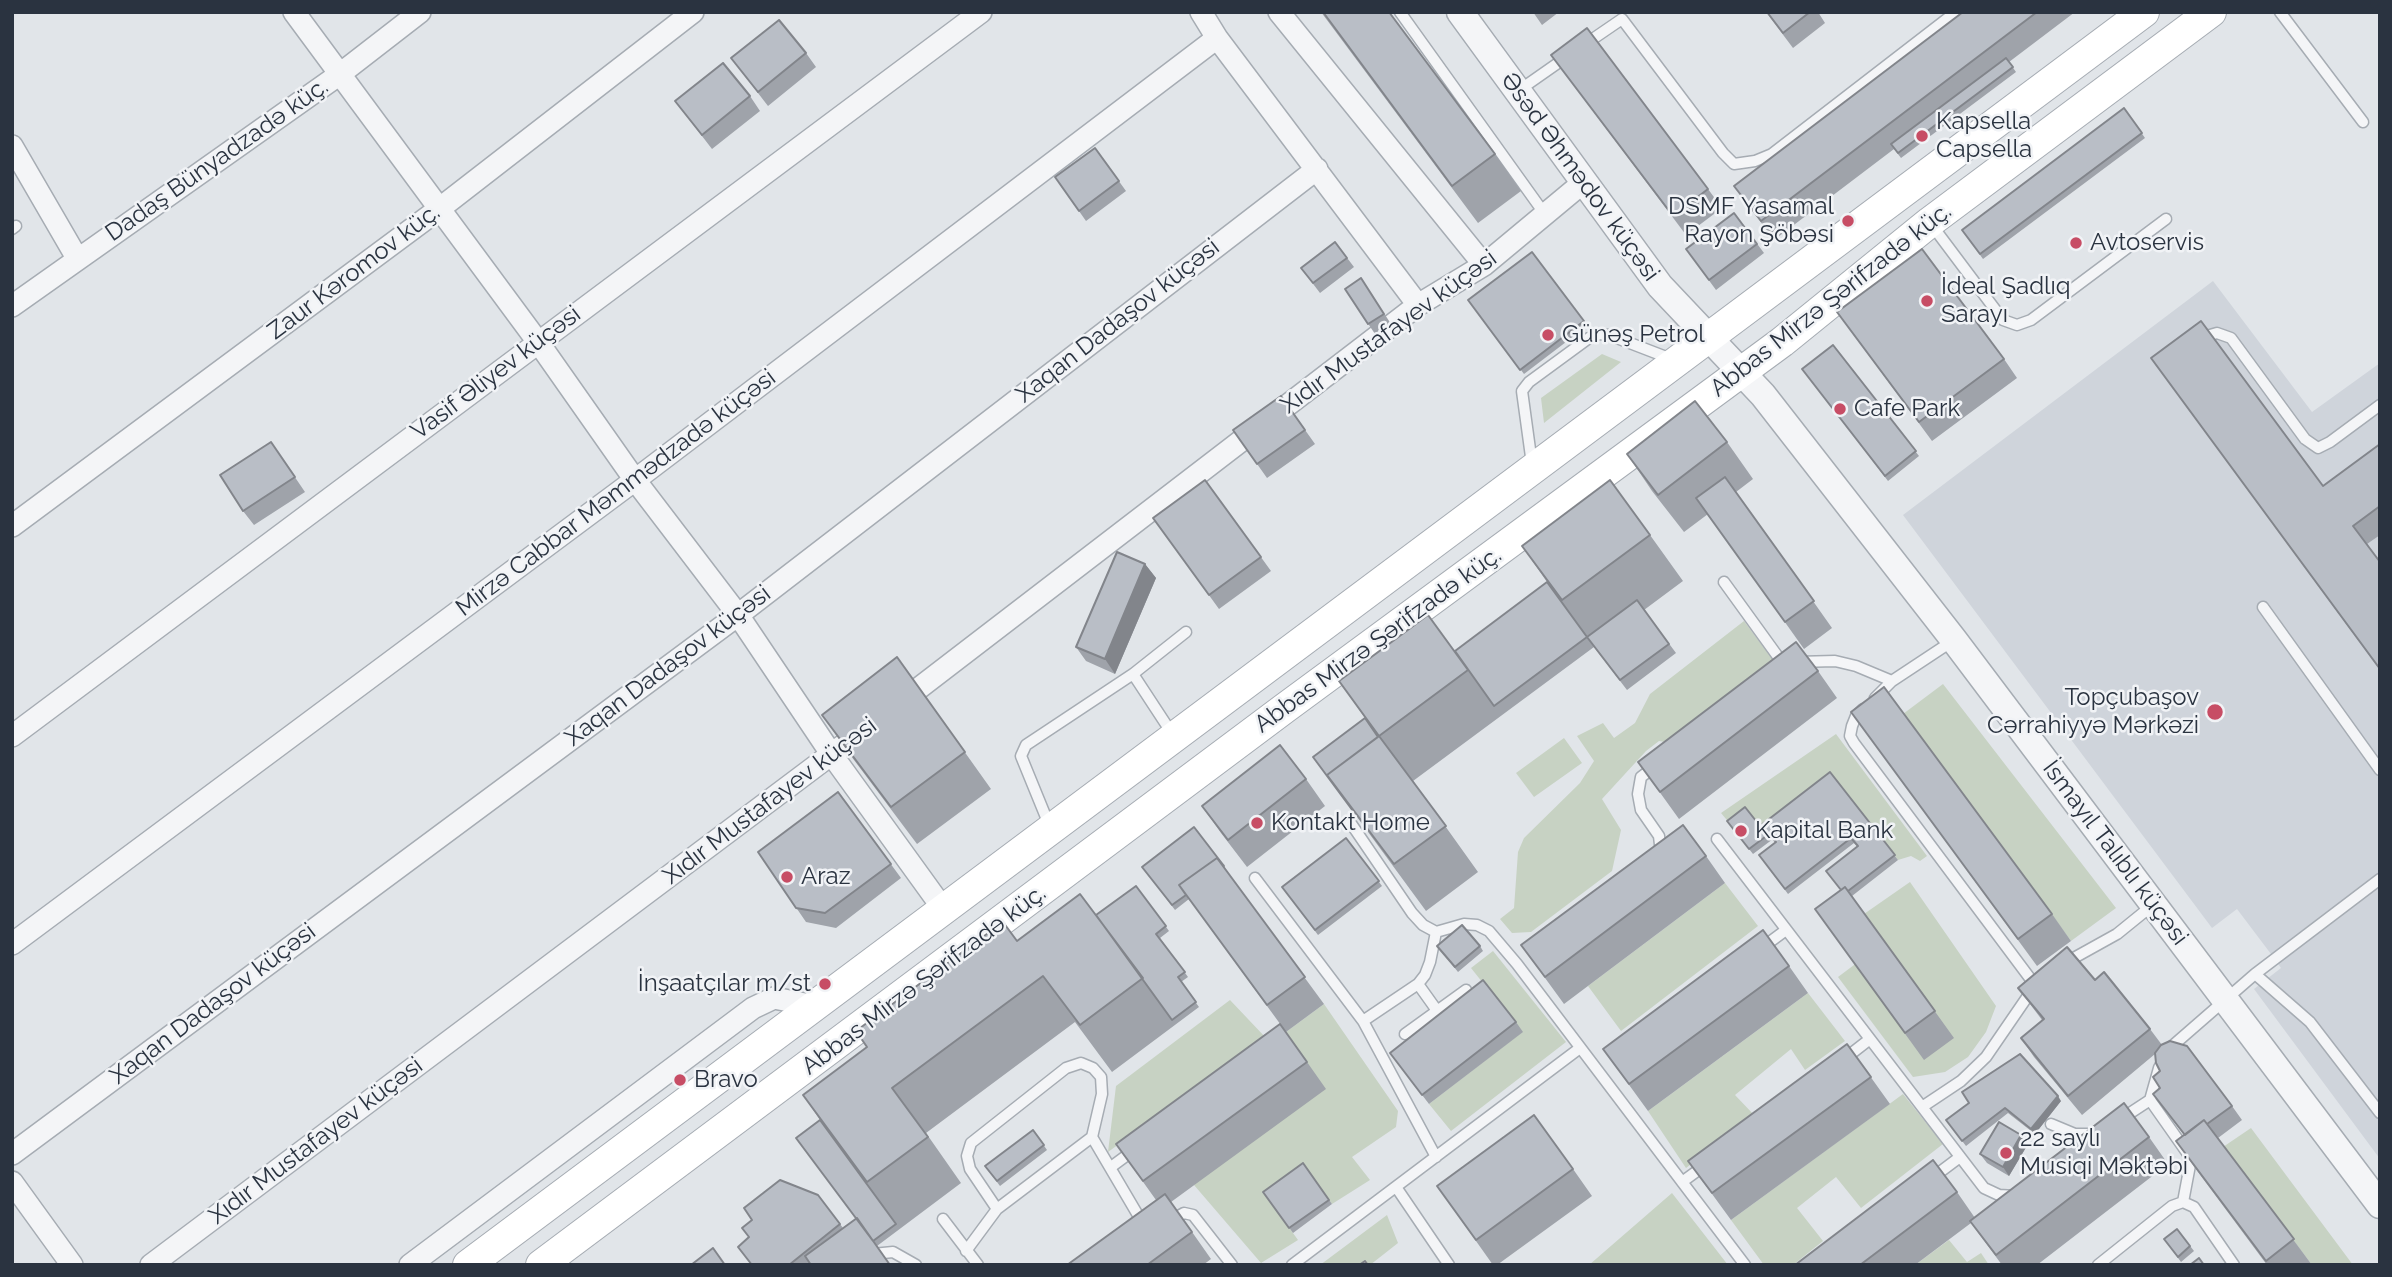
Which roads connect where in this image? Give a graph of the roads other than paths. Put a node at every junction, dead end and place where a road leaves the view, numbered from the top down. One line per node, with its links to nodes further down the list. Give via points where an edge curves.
1 (294, 12): 15 (street)
2 (420, 12): 15 (street, Dadaş Bünyadzadə küç.)
3 (693, 12): 21 (street, Zaur Kəromov küç.)
4 (981, 12): 30 (street, Vasif Əliyev küçəsi)
5 (1201, 12): 14 (street)
6 (1279, 12): 26 (street)
7 (1400, 12): 22 (lane)
8 (1460, 12): 16 (street, Əsəd Əhmədov küçəsi)
9 (1956, 12): 12 (lane, via 1772,154 1734,164)
10 (2211, 12): 24 (main road, Abbas Mirzə Şərifzadə küç.)
11 (2280, 12): 17 (lane)
12 (1626, 15): 16 (lane)
13 (2134, 15): 29 (main road, Abbas Mirzə Şərifzadə küç.)
14 (1217, 38): 19 (street); 36 (street, Mirzə Cabbar Məmmədzadə küçəsi)
15 (340, 74): 21 (street); 25 (street, Dadaş Bünyadzadə küç.)
16 (1518, 92): 20 (street, Əsəd Əhmədov küçəsi)
17 (2363, 122)
18 (12, 146): 25 (street)
19 (1317, 169): 27 (street); 40 (street, Xaqan Dadaşov küçəsi)
20 (1584, 181): 22 (street, Xıdır Mustafayev küçəsi); 29 (street, Əsəd Əhmədov küçəsi, via 1660,286)
21 (439, 209): 30 (street); 37 (street, Zaur Kəromov küç.)
22 (1544, 213): 26 (street, Xıdır Mustafayev küçəsi)
23 (2166, 219): 24 (lane, via 2031,320 2017,325 2003,320)
24 (1930, 222): 33 (main road, Abbas Mirzə Şərifzadə küç.)
25 (77, 258): 28 (street, Dadaş Bünyadzadə küç.)
26 (1484, 265): 27 (street, Xıdır Mustafayev küçəsi)
27 (1418, 305): 51 (street, Xıdır Mustafayev küçəsi)
28 (12, 306)
29 (1709, 336): 32 (main road, Abbas Mirzə Şərifzadə küç.); 33 (street, Əsəd Əhmədov küçəsi)
30 (538, 342): 36 (street); 49 (street, Vasif Əliyev küçəsi)
31 (2191, 345): 34 (lane, via 2217,332 2231,338 2305,439 2318,448)
32 (1676, 361): 35 (main road, Abbas Mirzə Şərifzadə küç.); 35 (lane, via 1599,334 1529,382 1522,391)
33 (1742, 371): 42 (street, İsmayıl Talıblı küçəsi); 48 (main road, Abbas Mirzə Şərifzadə küç.)
34 (2380, 405)
35 (1532, 469): 45 (main road, Abbas Mirzə Şərifzadə küç.)
36 (635, 480): 40 (street); 64 (street, Mirzə Cabbar Məmmədzadə küçəsi)
37 (12, 526)
38 (1724, 582): 43 (lane)
39 (2263, 607): 53 (lane)
40 (738, 615): 51 (street); 88 (street, Xaqan Dadaşov küçəsi)
41 (1186, 632): 44 (lane)
42 (1954, 640): 47 (lane); 60 (street, İsmayıl Talıblı küçəsi)
43 (1786, 667): 46 (lane); 47 (lane, via 1813,660 1835,661)
44 (1133, 674): 50 (lane); 55 (lane, via 1026,745 1021,756)
45 (1260, 674): 48 (main road); 50 (main road, Abbas Mirzə Şərifzadə küç.)
46 (1776, 675)
47 (1892, 681): 69 (lane, via 1856,716 1850,736)
48 (1285, 708): 109 (main road, Abbas Mirzə Şərifzadə küç.)
49 (12, 736)
50 (1174, 738): 55 (main road, Abbas Mirzə Şərifzadə küç.)
51 (832, 755): 61 (street); 106 (street, Xıdır Mustafayev küçəsi)
52 (1661, 762): 57 (lane, via 1641,777 1638,794 1642,810 1659,836 1661,853)
53 (2380, 770)
54 (1350, 822): 63 (lane, via 1412,913)
55 (1052, 829): 61 (main road, Abbas Mirzə Şərifzadə küç.)
56 (1717, 839): 62 (lane)
57 (1654, 864)
58 (1255, 878): 75 (lane)
59 (2380, 879): 68 (lane)
60 (2154, 904): 69 (lane, via 2117,934); 72 (street, İsmayıl Talıblı küçəsi)
61 (944, 910): 73 (main road, Abbas Mirzə Şərifzadə küç.)
62 (1786, 930): 65 (lane); 77 (lane)
63 (1436, 932): 67 (lane, via 1477,925 1489,931); 70 (lane, via 1430,962)
64 (12, 944)
65 (1752, 955)
66 (1527, 956): 67 (lane)
67 (1517, 964): 78 (lane)
68 (2255, 974): 72 (lane); 84 (lane, via 2310,1022)
69 (2044, 977): 83 (lane, via 1986,1057 1961,1081)
70 (1418, 984): 74 (lane); 75 (lane)
71 (1466, 990): 74 (lane)
72 (2225, 999): 82 (lane, via 2170,1048); 99 (street, İsmayıl Talıblı küçəsi)
73 (815, 1006): 107 (street, via 774,998 753,1008); 108 (main road, Abbas Mirzə Şərifzadə küç.)
74 (1438, 1012): 76 (lane)
75 (1363, 1021): 89 (lane)
76 (1405, 1034)
77 (1870, 1039): 80 (lane); 83 (lane)
78 (1580, 1048): 81 (lane); 89 (lane)
79 (1608, 1063): 81 (lane)
80 (1837, 1065)
81 (1597, 1071): 94 (lane)
82 (2150, 1100): 85 (lane, via 2093,1134 2075,1134); 98 (lane, via 2188,1154)
83 (1922, 1107): 91 (lane)
84 (2380, 1113)
85 (2050, 1124)
86 (1091, 1137): 92 (lane); 100 (lane); 100 (lane, via 1102,1094 1101,1077 1081,1063 1066,1068 971,1143 970,1169)
87 (1144, 1143): 92 (lane)
88 (12, 1154)
89 (1436, 1157): 95 (lane)
90 (1715, 1157): 94 (lane)
91 (1960, 1157): 96 (lane); 97 (lane, via 1984,1188 1999,1195)
92 (1111, 1167): 102 (lane)
93 (12, 1182): 105 (street)
94 (1682, 1182): 116 (lane)
95 (1396, 1187): 114 (lane); 115 (lane)
96 (1918, 1189)
97 (2024, 1195)
98 (2183, 1202): 117 (lane); 118 (lane, via 2194,1208)
99 (2380, 1205)
100 (997, 1209): 104 (lane)
101 (943, 1219): 104 (lane)
102 (1152, 1225): 103 (lane); 113 (lane, via 1184,1213 1193,1215)
103 (1133, 1230)
104 (966, 1251): 112 (lane)
105 (72, 1265)
106 (151, 1265)
107 (410, 1265)
108 (468, 1265)
109 (541, 1265)
110 (859, 1265): 111 (lane, via 873,1254 893,1252)
111 (916, 1265)
112 (978, 1265)
113 (1232, 1265)
114 (1292, 1265)
115 (1449, 1265)
116 (1745, 1265)
117 (2098, 1265)
118 (2234, 1265)

